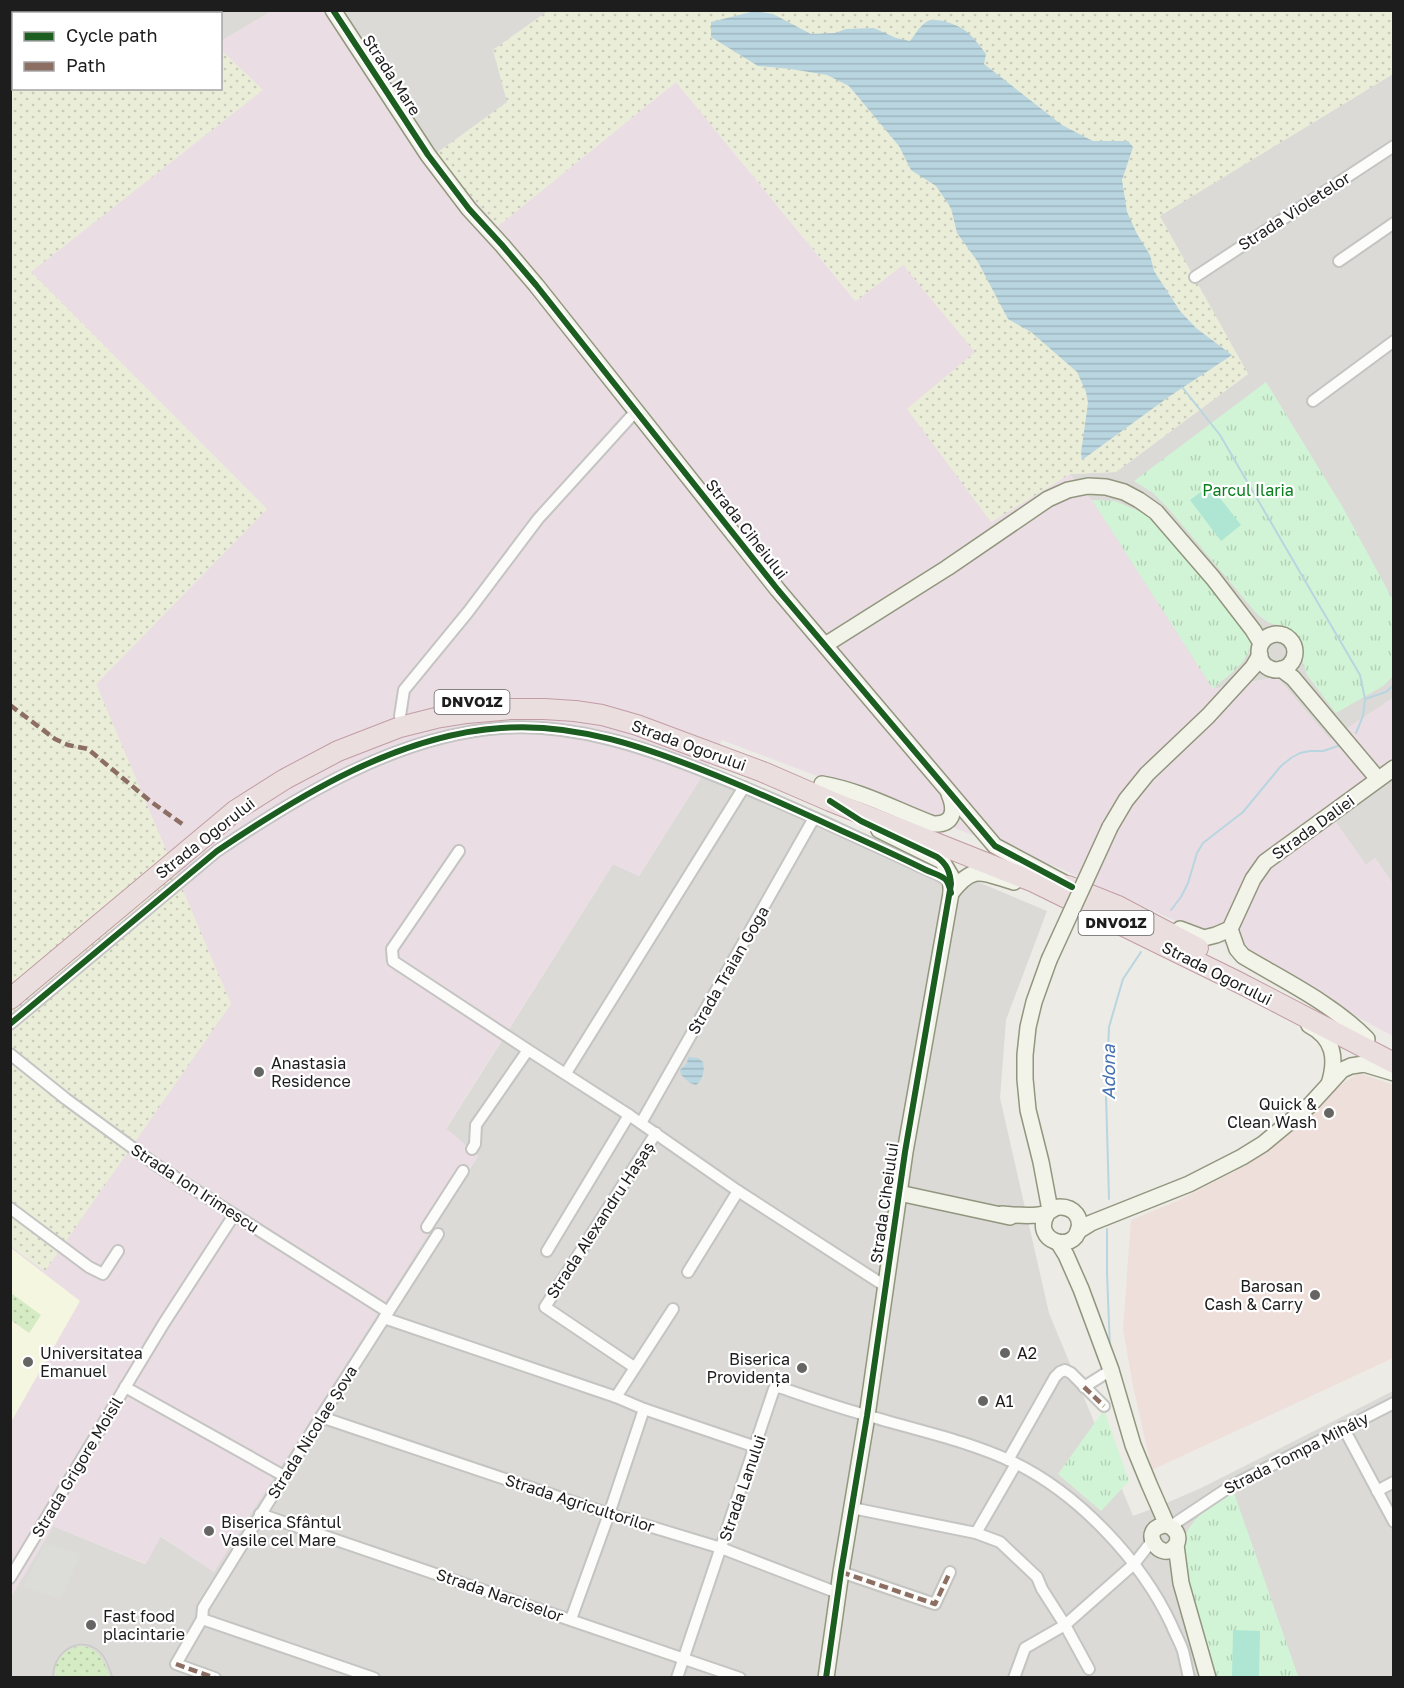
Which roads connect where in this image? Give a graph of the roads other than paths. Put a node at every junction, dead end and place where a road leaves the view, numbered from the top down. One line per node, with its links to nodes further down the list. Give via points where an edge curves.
1 (333, 10): 3 (street, Strada Mare)
2 (1394, 146): 6 (street, Strada Violetelor)
3 (428, 155): 9 (street, Strada Ciheiului)
4 (1394, 224): 5 (street)
5 (1339, 261)
6 (1195, 277)
7 (1394, 341): 8 (street)
8 (1313, 401)
9 (636, 411): 12 (street, Strada Ciheiului); 16 (street, via 538,519 405,690)
10 (1213, 578): 11 (street, via 1262,627); 12 (street, via 1156,512 1124,492 1088,486 1048,499); 13 (street, via 1253,630)
11 (1275, 634): 13 (street); 14 (street, via 1291,640)
12 (825, 645): 22 (street, Strada Ciheiului)
13 (1261, 649): 15 (street, via 1265,665); 17 (street, via 1253,667)
14 (1294, 657): 15 (street, via 1287,667); 18 (street, via 1299,673)
15 (1276, 668): 17 (street, via 1259,675); 18 (street, via 1293,678)
16 (400, 716): 23 (highway, Strada Ogorului / DNVO1Z, via 484,700 552,699 590,704 670,725); 32 (highway, Strada Ogorului / DNVO1Z, via 330,743 273,773 195,831)
17 (1208, 716): 47 (street, bridge, via 1147,774 1126,801 1110,827 1049,960 1034,1002 1025,1055 1028,1110)
18 (1328, 718): 20 (street)
19 (1394, 768): 20 (street, Strada Daliei)
20 (1378, 779): 30 (street, Strada Daliei, via 1265,862)
21 (744, 787): 24 (street); 34 (street, via 661,753 587,734 549,729 503,728 451,735 414,746 335,780 217,851); 40 (street)
22 (947, 788): 23 (street, via 954,810 946,822 939,824 840,787); 27 (street, Strada Ciheiului, via 995,846)
23 (826, 792): 26 (highway, Strada Ogorului / DNVO1Z); 27 (highway, Strada Ogorului / DNVO1Z); 28 (street, Strada Ciheiului, via 861,821 942,861 951,876); 33 (highway, Strada Ogorului / DNVO1Z, via 602,716 511,709 436,718 338,752 236,810)
24 (814, 818): 28 (street, via 944,878); 44 (street, Strada Traian Goga)
25 (459, 851): 36 (street, via 392,949 393,961)
26 (1034, 882): 28 (street, via 1014,882 976,873 964,878); 31 (highway, Strada Ogorului / DNVO1Z)
27 (1072, 887): 29 (highway, Strada Ogorului / DNVO1Z)
28 (951, 893): 50 (street, Strada Ciheiului)
29 (1118, 906): 30 (street, via 1199,938); 35 (highway, Strada Ogorului / DNVO1Z)
30 (1230, 929): 35 (street, via 1243,956 1333,1010)
31 (1240, 983): 39 (highway, Strada Ogorului / DNVO1Z); 42 (street, via 1325,1039 1334,1062)
32 (10, 986)
33 (10, 999)
34 (10, 1024)
35 (1367, 1039): 37 (highway, Strada Ogorului / DNVO1Z)
36 (528, 1050): 40 (street); 46 (street, via 476,1125)
37 (1394, 1053)
38 (10, 1054): 54 (street, Strada Ion Irimescu, via 156,1165)
39 (1394, 1063)
40 (566, 1073): 43 (street)
41 (1394, 1073): 42 (street, via 1358,1064 1342,1070)
42 (1329, 1084): 51 (street, via 1263,1144 1189,1184)
43 (629, 1115): 44 (street); 61 (street)
44 (641, 1123): 45 (street)
45 (656, 1133): 49 (street); 67 (street, Strada Alexandru Hașaș, via 545,1307)
46 (472, 1149)
47 (1041, 1162): 53 (street, via 1058,1195); 55 (street)
48 (463, 1171): 56 (street)
49 (738, 1191): 62 (street); 63 (street)
50 (899, 1193): 55 (street, via 1002,1214); 63 (street, Strada Ciheiului)
51 (1135, 1205): 53 (street, via 1097,1212); 57 (street)
52 (10, 1208): 60 (street, via 103,1274)
53 (1072, 1210): 55 (street, via 1062,1206); 57 (street, via 1079,1224)
54 (234, 1215): 66 (street, Strada Ion Irimescu); 69 (street, Strada Grigore Moisil)
55 (1047, 1218): 59 (street, via 1049,1238)
56 (427, 1227)
57 (1077, 1232): 59 (street, via 1069,1241); 64 (street)
58 (438, 1234): 66 (street, Strada Nicolae Șova)
59 (1059, 1242): 64 (street)
60 (118, 1251)
61 (547, 1251)
62 (688, 1272)
63 (885, 1286): 75 (street, Strada Ciheiului)
64 (1080, 1289): 68 (street)
65 (673, 1309): 67 (street)
66 (386, 1315): 71 (street); 76 (street, Strada Nicolae Șova)
67 (634, 1367): 71 (street)
68 (1111, 1370): 70 (street); 88 (street)
69 (125, 1387): 80 (street, Strada Grigore Moisil); 93 (street, Strada Grigore Moisil)
70 (1084, 1387): 73 (street); 79 (street, via 1065,1370 1055,1377)
71 (616, 1397): 74 (street)
72 (1394, 1403): 77 (street, Strada Tompa Mihály)
73 (1104, 1406)
74 (644, 1409): 78 (street); 85 (street)
75 (867, 1416): 78 (street, Strada Lanului, via 774,1389); 79 (street, via 931,1433); 83 (street, Strada Ciheiului)
76 (321, 1417): 80 (street, Strada Nicolae Șova); 85 (street, Strada Agricultorilor)
77 (1343, 1428): 82 (street); 88 (street, Strada Tompa Mihály, via 1231,1486 1201,1505)
78 (756, 1447): 89 (street, Strada Lanului)
79 (1012, 1462): 87 (street); 90 (street, via 1072,1501)
80 (285, 1476): 84 (street, Strada Nicolae Șova)
81 (1394, 1482): 82 (street)
82 (1377, 1491): 86 (street)
83 (852, 1508): 87 (street); 91 (street, Strada Ciheiului)
84 (260, 1514): 95 (street, Strada Nicolae Șova, via 203,1608); 96 (street, Strada Narciselor)
85 (609, 1514): 89 (street, Strada Agricultorilor); 96 (street)
86 (1394, 1522)
87 (976, 1533): 97 (street, via 1000,1542 1037,1576)
88 (1165, 1538): 90 (street, Strada Tompa Mihály); 107 (street)
89 (721, 1548): 94 (street, Strada Agricultorilor); 98 (street, Strada Lanului)
90 (1134, 1564): 97 (street, Strada Tompa Mihály); 106 (street, via 1164,1609)
91 (841, 1572): 92 (street, via 935,1604); 94 (street, Strada Ciheiului)
92 (950, 1572)
93 (10, 1578)
94 (838, 1593): 104 (street, Strada Ciheiului)
95 (202, 1618): 100 (street, Strada Nicolae Șova, via 176,1664); 101 (street)
96 (571, 1619): 98 (street, Strada Narciselor)
97 (1065, 1625): 99 (street); 105 (street, Strada Tompa Mihály, via 1025,1648)
98 (685, 1658): 102 (street, Strada Lanului); 103 (street, Strada Narciselor)
99 (1089, 1669)
100 (215, 1677)
101 (374, 1677)
102 (677, 1677)
103 (740, 1677)
104 (826, 1677)
105 (1014, 1677)
106 (1189, 1677)
107 (1208, 1677)

